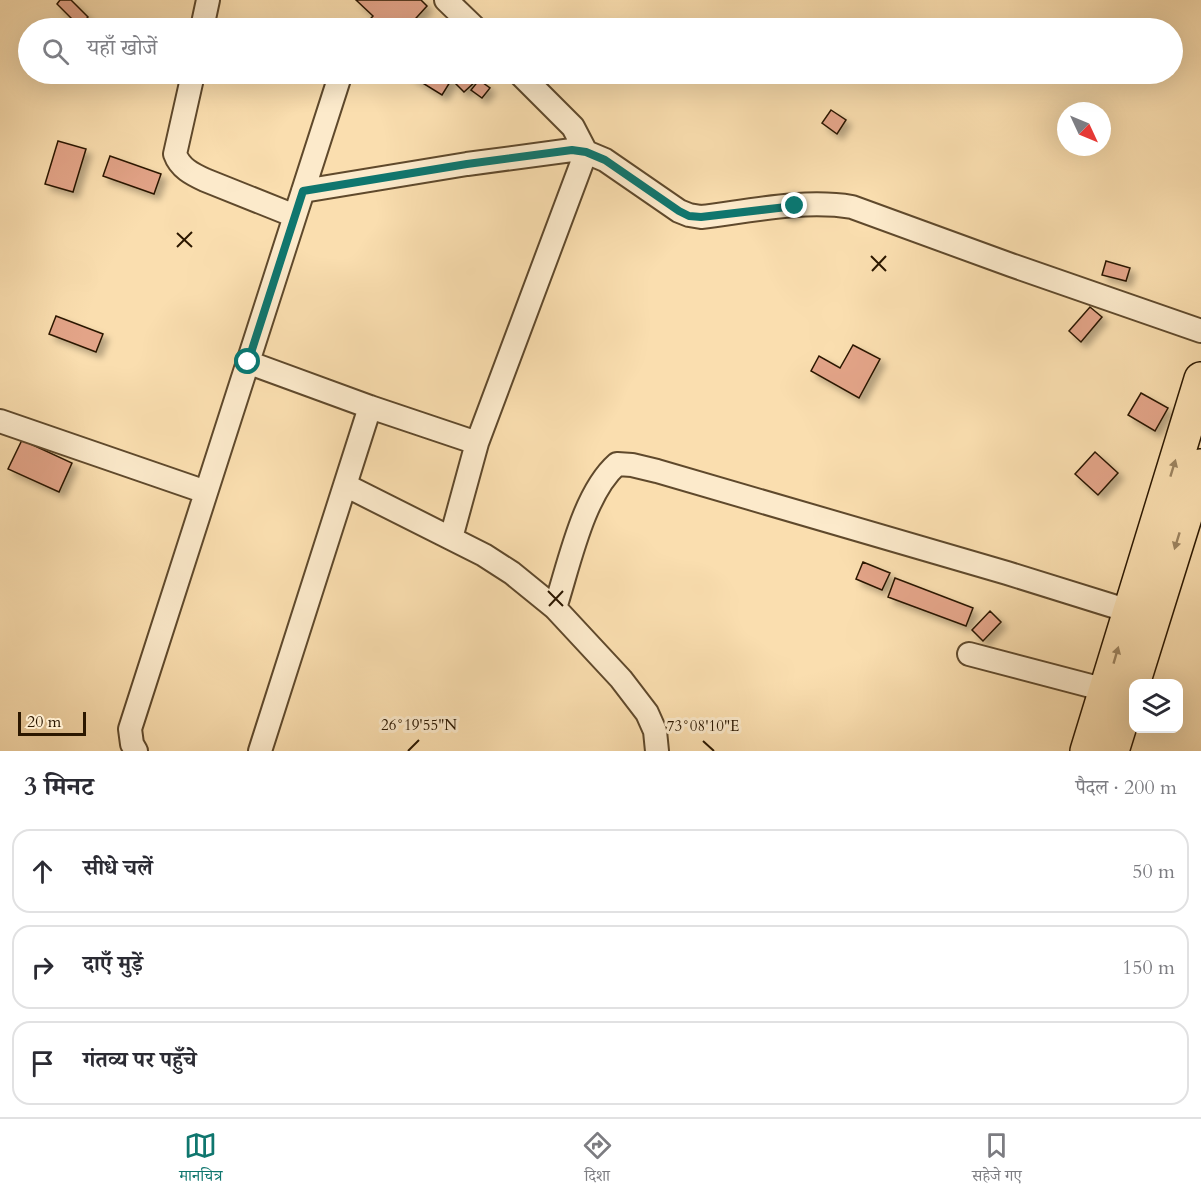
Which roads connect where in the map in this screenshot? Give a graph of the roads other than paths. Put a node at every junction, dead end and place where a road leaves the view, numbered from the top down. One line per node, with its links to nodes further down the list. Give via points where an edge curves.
1 (208, 0): 3 (street)
2 (447, 0): 4 (street)
3 (204, 18)
4 (465, 18)
5 (191, 84): 10 (street, via 175,154 178,162 205,180)
6 (337, 84): 9 (street)
7 (530, 84): 8 (street, via 573,127)
8 (586, 152): 9 (street, via 572,150 467,164); 11 (street, via 605,160 689,216 811,205 852,207); 16 (street)
9 (303, 191): 10 (street)
10 (295, 216): 12 (street)
11 (1201, 331)
12 (248, 362): 14 (street); 19 (street)
13 (1201, 379): 22 (main road, one-way to 13)
14 (370, 406): 16 (street); 18 (street)
15 (0, 421): 19 (street)
16 (477, 443): 20 (street)
17 (1201, 466): 29 (main road, one-way to 29)
18 (345, 485): 20 (street); 26 (street)
19 (206, 492): 25 (street, via 130,729)
20 (451, 538): 21 (street, via 512,573)
21 (555, 608): 22 (street, via 591,498 617,464 657,471); 27 (street, via 621,679 647,714 655,731)
22 (1129, 611): 24 (main road, one-way to 22)
23 (969, 654): 24 (street)
24 (1106, 690): 28 (main road)
25 (136, 751)
26 (260, 751)
27 (657, 751)
28 (1087, 751)
29 (1112, 751)

